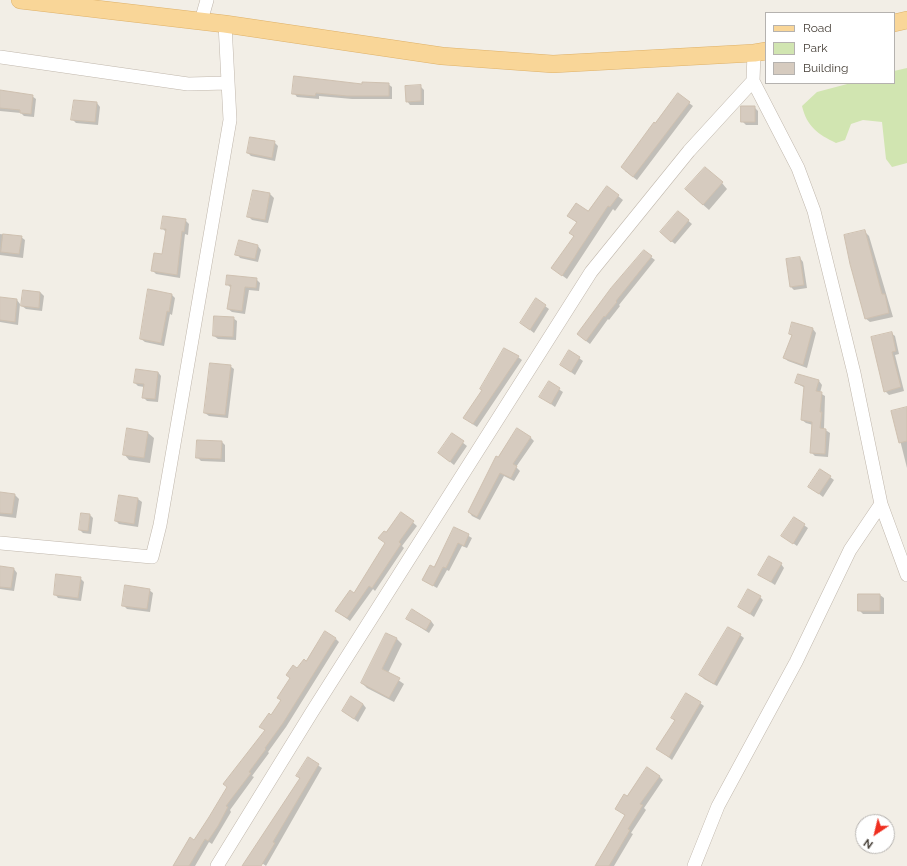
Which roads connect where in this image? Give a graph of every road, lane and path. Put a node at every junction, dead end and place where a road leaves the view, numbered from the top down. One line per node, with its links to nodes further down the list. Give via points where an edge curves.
1 (20, 0): 4 (main road)
2 (208, 0): 4 (street)
3 (907, 20): 5 (main road)
4 (201, 21): 6 (main road)
5 (895, 23)
6 (225, 24): 7 (main road, via 442,56 553,64); 10 (street)
7 (760, 52): 9 (street)
8 (0, 58): 10 (street, via 188,84)
9 (753, 81): 11 (street, via 798,168 814,211 854,373); 14 (street, via 689,151 591,272)
10 (227, 83): 12 (street, via 230,120 160,525 152,557)
11 (882, 504): 13 (street); 15 (street, via 850,550 796,662 718,806)
12 (0, 543)
13 (907, 574)
14 (217, 866)
15 (694, 866)

